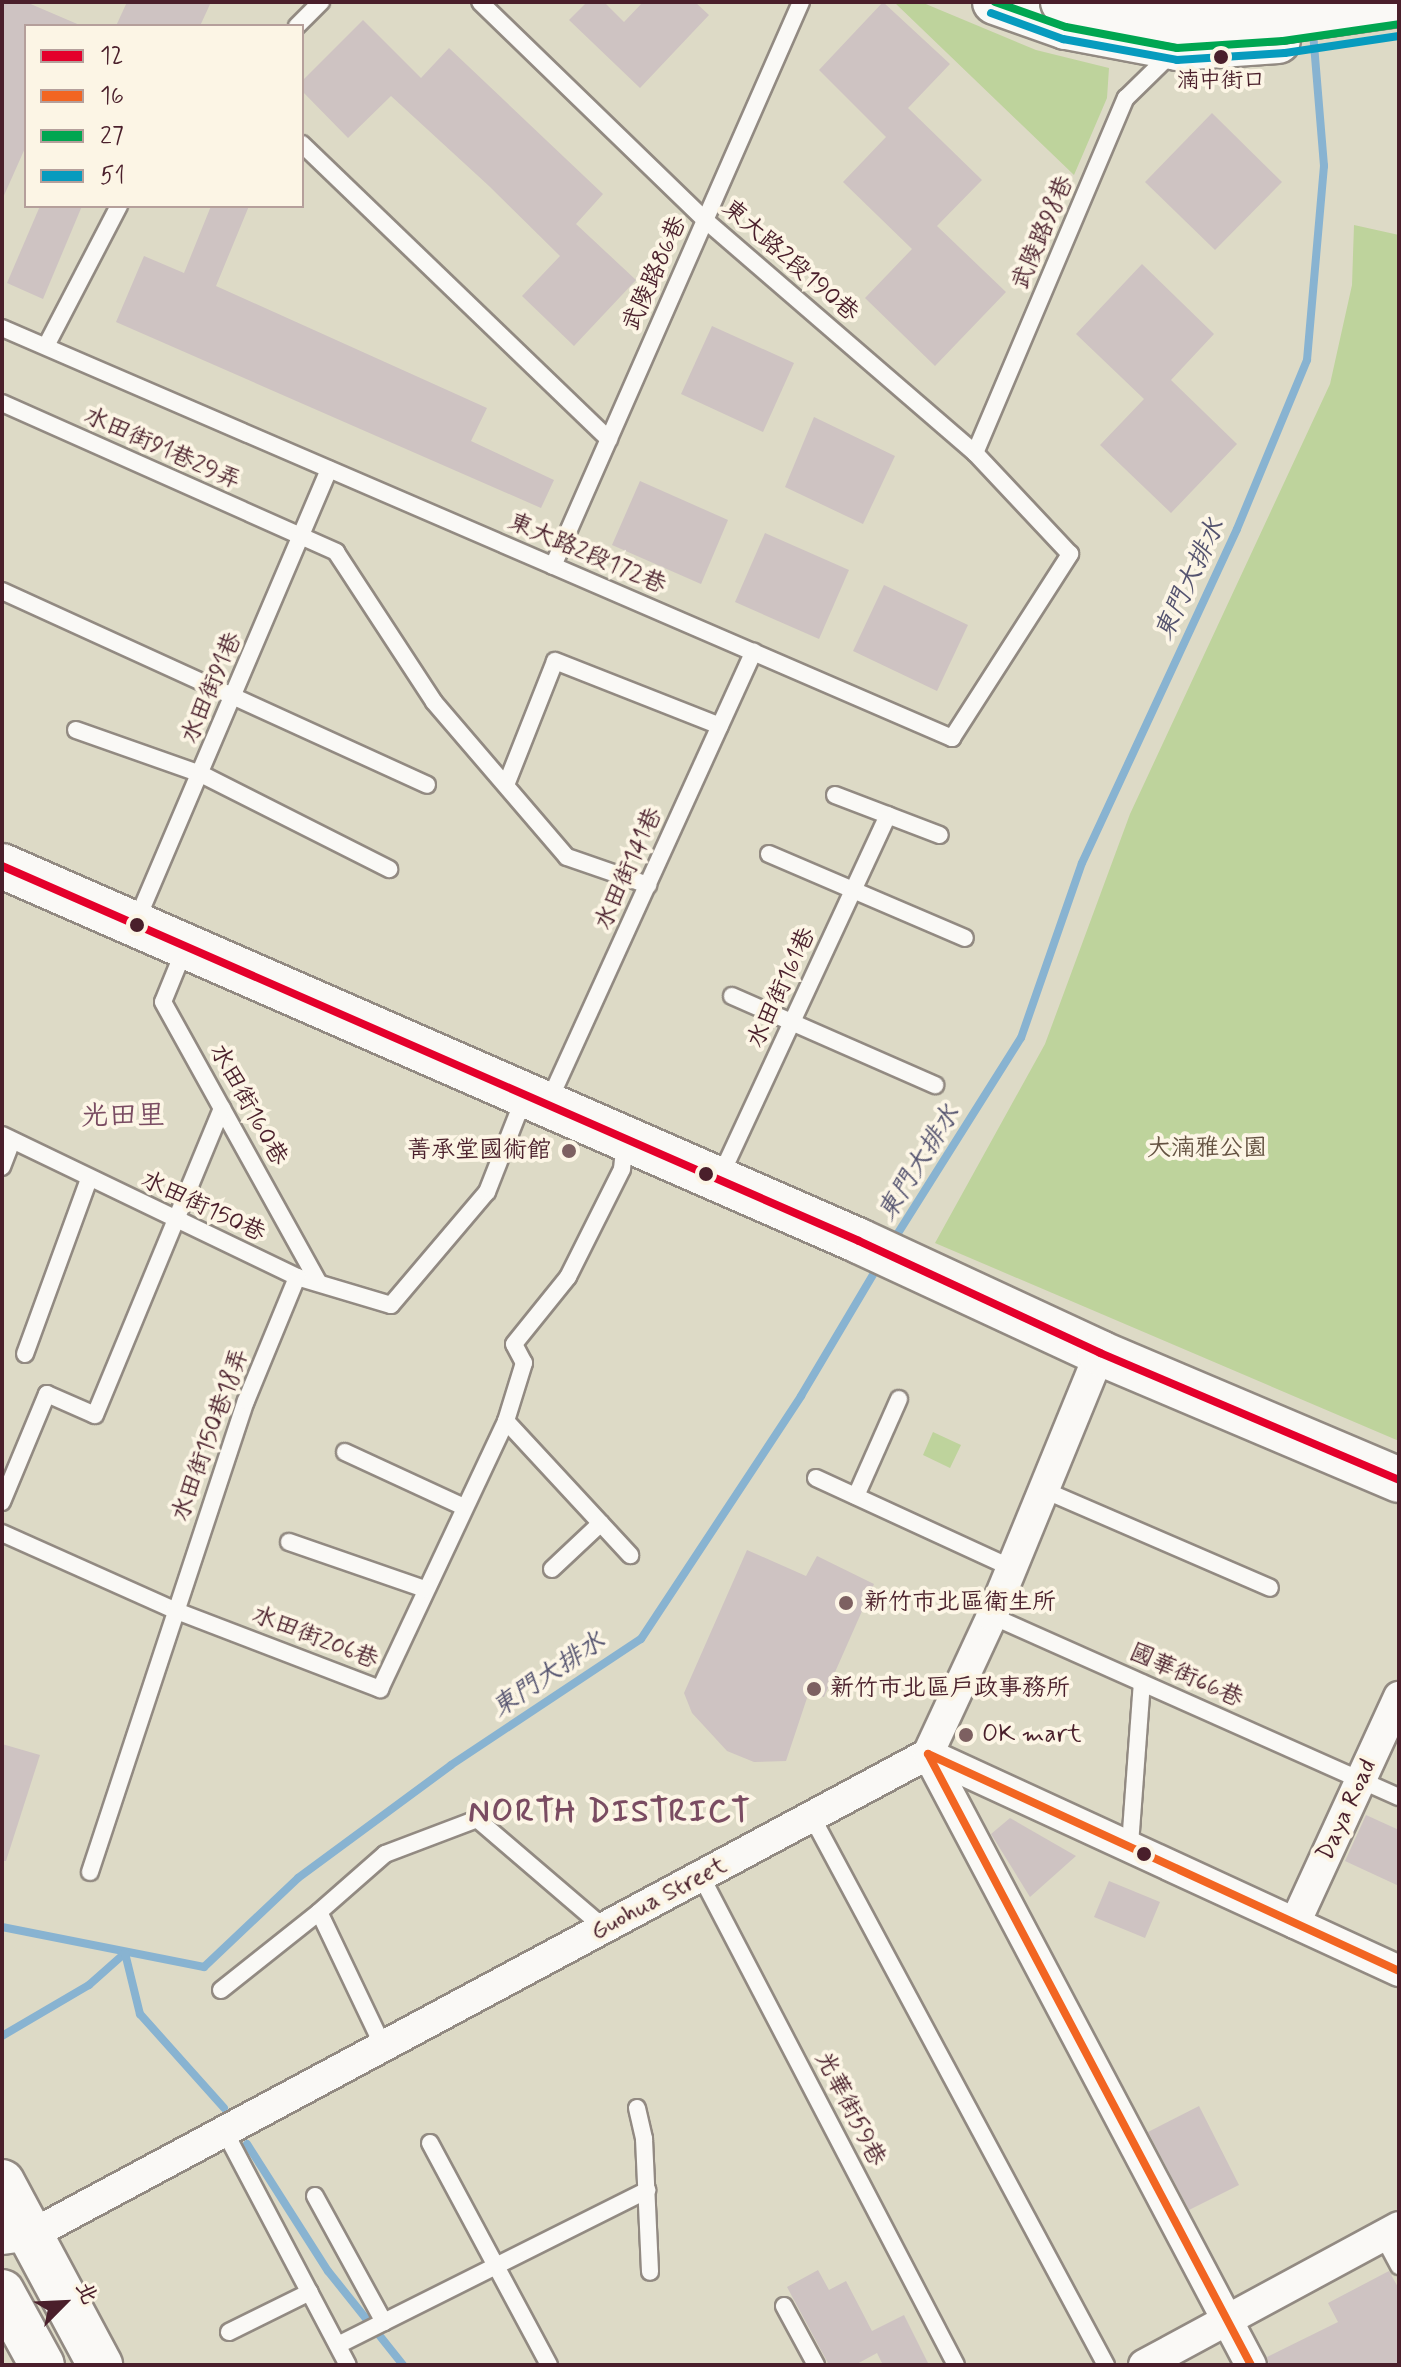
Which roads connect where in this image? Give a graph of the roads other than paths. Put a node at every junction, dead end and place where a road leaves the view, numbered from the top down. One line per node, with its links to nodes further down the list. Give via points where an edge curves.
1 (321, 2): 8 (lane)
2 (480, 2): 12 (lane, 東大路2段190巷)
3 (801, 2): 12 (lane, 武陵路86巷)
4 (995, 2): 9 (main road, via 1066,27)
5 (1063, 2): 6 (main road, bridge, via 1190,24)
6 (1392, 18): 7 (main road)
7 (1280, 21): 9 (main road)
8 (299, 24)
9 (1194, 29): 17 (lane, 武陵路98巷, via 1126,98)
10 (304, 146): 16 (lane)
11 (118, 208): 14 (lane)
12 (705, 220): 16 (lane, 武陵路86巷); 17 (lane, 東大路2段190巷)
13 (2, 328): 14 (lane, 東大路2段172巷)
14 (46, 346): 18 (lane, 東大路2段172巷)
15 (2, 403): 19 (lane, 水田街91巷29弄)
16 (609, 439): 21 (lane, 武陵路86巷)
17 (975, 453): 20 (lane, 東大路2段190巷)
18 (329, 469): 19 (lane, 水田街91巷); 21 (lane, 東大路2段172巷)
19 (303, 539): 24 (lane, 水田街91巷); 29 (lane, 水田街91巷29弄, via 336,552 434,702)
20 (1070, 554): 23 (lane, 東大路2段172巷, via 952,738)
21 (553, 566): 23 (lane, 東大路2段172巷)
22 (2, 591): 24 (lane)
23 (754, 652): 25 (lane, 水田街141巷)
24 (235, 694): 27 (lane, 水田街91巷); 28 (lane)
25 (720, 726): 29 (lane, via 555,661); 36 (lane, 水田街141巷)
26 (76, 730): 27 (lane)
27 (201, 774): 35 (lane); 38 (lane, 水田街91巷)
28 (427, 785)
29 (506, 785): 36 (lane, 水田街91巷29弄, via 567,857)
30 (835, 795): 31 (lane)
31 (888, 815): 32 (lane); 37 (lane, 水田街161巷)
32 (940, 835)
33 (769, 854): 37 (lane)
34 (2, 866): 38 (main road)
35 (389, 869)
36 (648, 885): 44 (lane, 水田街141巷)
37 (853, 890): 39 (lane); 42 (lane, 水田街161巷)
38 (135, 924): 40 (main road)
39 (965, 938)
40 (186, 946): 44 (main road); 45 (lane, 水田街160巷, via 163,1002)
41 (732, 996): 42 (lane)
42 (793, 1022): 43 (lane); 50 (lane, 水田街161巷)
43 (935, 1085)
44 (536, 1100): 47 (main road); 54 (lane, 水田街141巷, via 487,1192)
45 (222, 1108): 51 (lane); 53 (lane, 水田街160巷)
46 (7, 1138): 48 (lane); 49 (lane, 水田街150巷)
47 (625, 1139): 50 (main road); 58 (lane, 水田街206巷, via 622,1169 568,1277 514,1344 524,1363)
48 (2, 1167)
49 (89, 1179): 51 (lane, 水田街150巷); 56 (lane)
50 (718, 1182): 55 (main road)
51 (177, 1223): 52 (lane, 水田街150巷); 64 (lane, via 95,1415 47,1394)
52 (297, 1277): 53 (lane, 水田街150巷); 74 (lane, 水田街150巷18弄, via 246,1401)
53 (319, 1283): 54 (lane, 水田街150巷)
54 (391, 1305)
55 (1100, 1353): 61 (main road); 62 (street)
56 (25, 1354)
57 (899, 1399): 63 (lane)
58 (506, 1421): 65 (lane, 水田街206巷, via 480,1485); 66 (lane)
59 (345, 1452): 65 (lane)
60 (816, 1478): 63 (lane)
61 (1399, 1480)
62 (1044, 1490): 70 (street); 72 (lane)
63 (856, 1496): 70 (lane)
64 (2, 1502)
65 (462, 1506): 73 (lane, 水田街206巷)
66 (601, 1523): 69 (lane); 71 (lane)
67 (2, 1533): 74 (lane)
68 (289, 1542): 73 (lane)
69 (630, 1555)
70 (1012, 1568): 75 (street)
71 (552, 1569)
72 (1270, 1588)
73 (425, 1589): 74 (lane, 水田街206巷, via 380,1689)
74 (174, 1610): 83 (lane, 水田街150巷18弄)
75 (992, 1616): 76 (lane, 國華街66巷); 78 (street)
76 (1142, 1683): 79 (lane, 國華街66巷); 82 (lane)
77 (1399, 1697): 79 (street, Daya Road)
78 (928, 1754): 81 (street, Guohua Street); 82 (street); 105 (street)
79 (1361, 1780): 80 (lane, 國華街66巷); 86 (street, Daya Road)
80 (1399, 1797)
81 (812, 1817): 84 (street, Guohua Street); 115 (lane)
82 (1130, 1845): 86 (street)
83 (90, 1872)
84 (701, 1876): 87 (street, Guohua Street); 114 (lane, 光華街59巷)
85 (319, 1912): 87 (lane, via 385,1854 477,1819); 89 (lane); 90 (lane)
86 (1295, 1923): 88 (street)
87 (604, 1928): 90 (street, Guohua Street)
88 (1399, 1971)
89 (221, 1990)
90 (383, 2046): 92 (street, Guohua Street)
91 (637, 2108): 95 (lane)
92 (225, 2132): 98 (street, Guohua Street); 103 (lane)
93 (430, 2143): 99 (lane)
94 (2, 2182): 98 (main road)
95 (647, 2190): 99 (lane); 101 (lane)
96 (315, 2196): 106 (lane)
97 (1391, 2232): 100 (lane); 105 (street)
98 (16, 2237): 110 (main road)
99 (498, 2265): 106 (lane); 112 (lane)
100 (1399, 2266)
101 (650, 2272)
102 (2, 2292): 109 (main road)
103 (310, 2292): 107 (lane); 108 (lane)
104 (784, 2306): 113 (lane)
105 (1227, 2319): 116 (street); 117 (street)
106 (384, 2322): 108 (lane)
107 (229, 2332)
108 (338, 2345): 111 (lane)
109 (42, 2365)
110 (100, 2365)
111 (348, 2365)
112 (549, 2365)
113 (816, 2365)
114 (956, 2365)
115 (1106, 2365)
116 (1144, 2365)
117 (1251, 2365)

